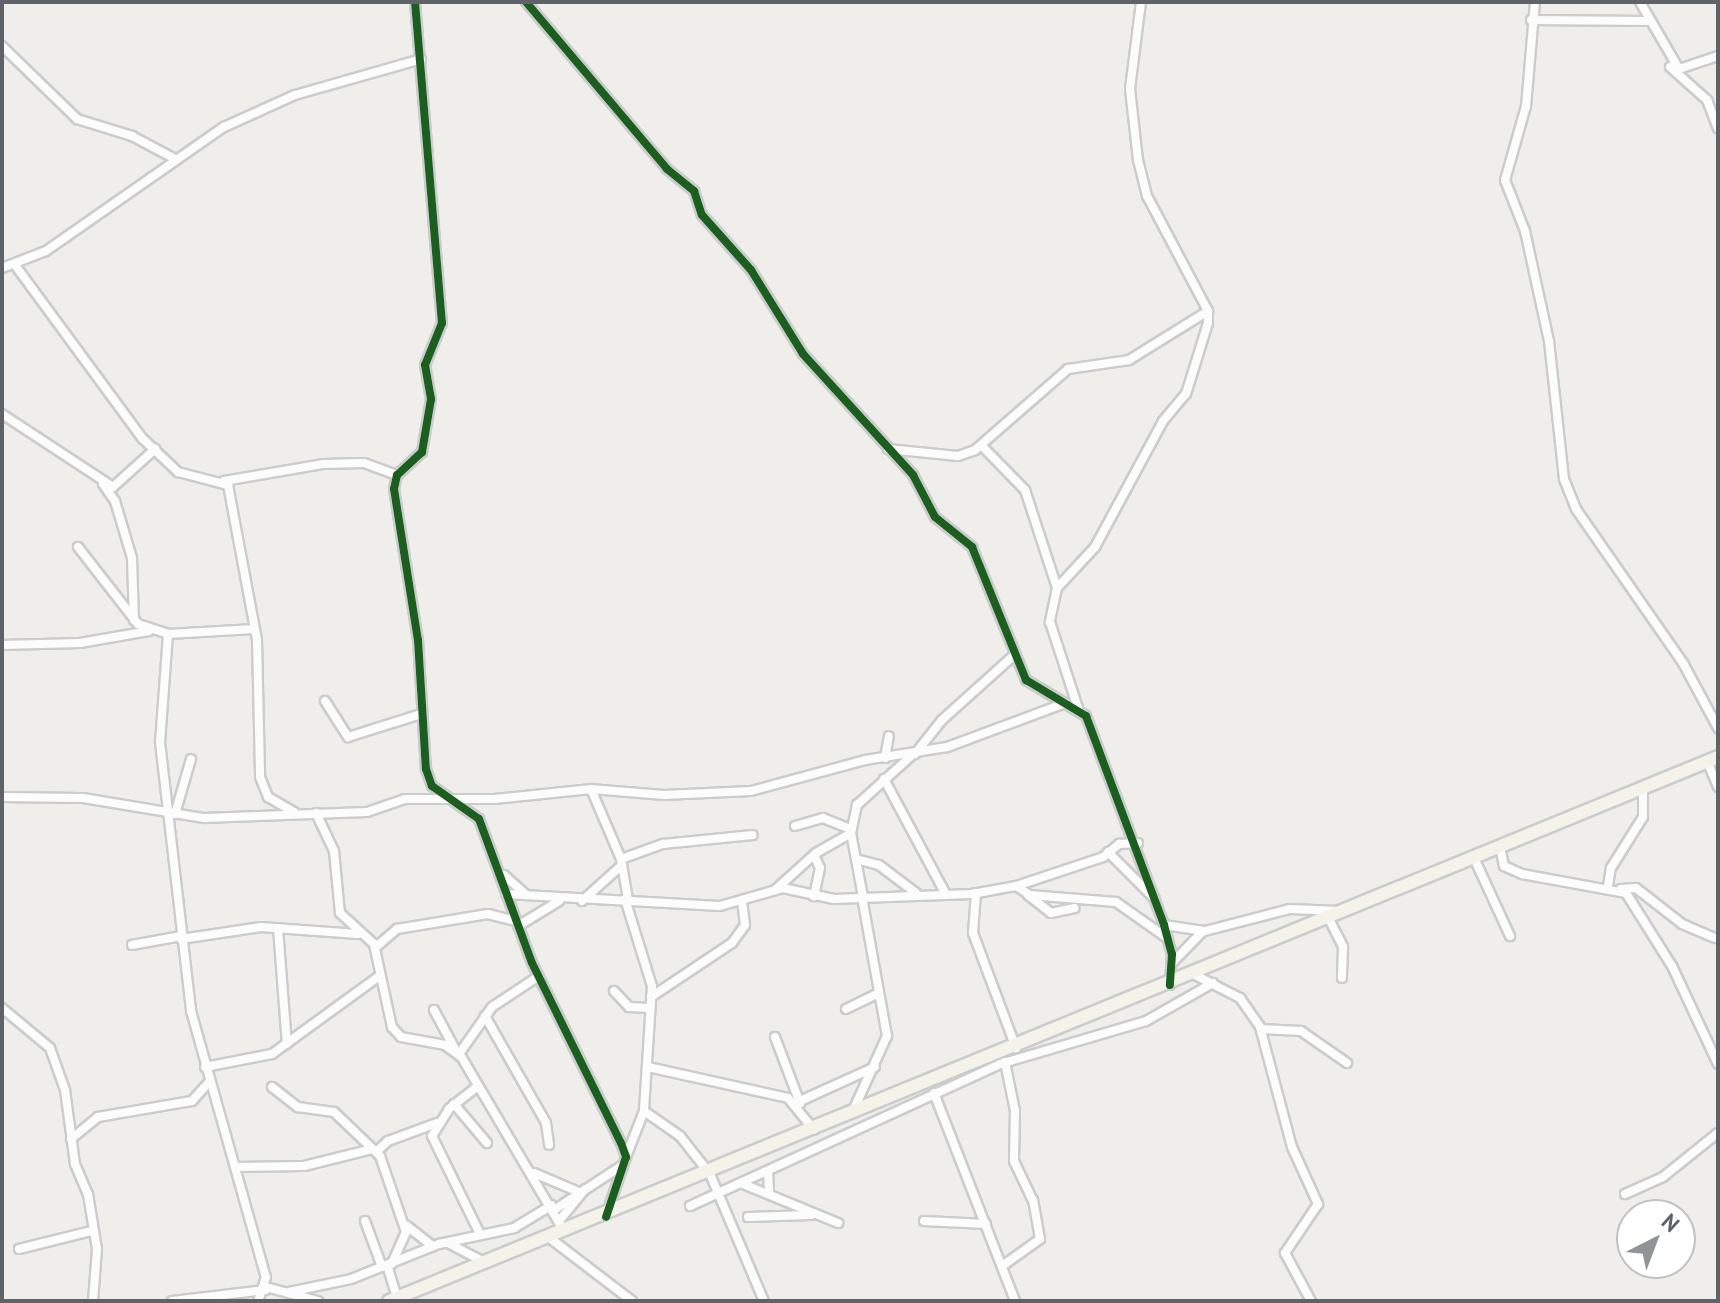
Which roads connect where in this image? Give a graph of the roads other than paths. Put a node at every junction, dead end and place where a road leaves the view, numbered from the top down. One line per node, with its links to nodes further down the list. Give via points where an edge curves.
1 (415, 2): 11 (street)
2 (526, 2): 20 (street, via 667,169 694,191 702,215 751,270 803,354)
3 (1141, 2): 16 (street, via 1130,89 1138,160 1147,196)
4 (1535, 2): 6 (street)
5 (1640, 2): 7 (street)
6 (1531, 20): 7 (street); 36 (street, via 1526,106 1505,176 1525,231 1549,341 1564,479 1576,509 1676,652)
7 (1647, 21): 10 (street)
8 (2, 46): 13 (street, via 77,119 132,136)
9 (1718, 56): 10 (street, via 1686,69)
10 (1668, 58): 12 (street, via 1707,100)
11 (421, 59): 13 (street, via 270,104); 21 (street, via 442,323 425,365 431,399 422,452)
12 (1718, 128)
13 (175, 159): 14 (street)
14 (15, 265): 15 (street); 19 (street, via 106,394)
15 (2, 268)
16 (1208, 311): 18 (street, via 1129,360 1068,369); 25 (street, via 1186,394 1163,421 1095,547)
17 (2, 414): 23 (street)
18 (982, 446): 20 (street, via 958,456); 25 (street, via 1025,490)
19 (155, 449): 22 (street, via 184,475); 23 (street, via 123,483)
20 (888, 449): 31 (street, via 913,475 935,517 972,547)
21 (397, 475): 22 (street, via 364,463 323,464); 35 (street, via 398,535 418,640)
22 (224, 481): 27 (street)
23 (103, 484): 26 (street, via 115,501 132,558)
24 (78, 547): 26 (street)
25 (1057, 588): 34 (street, via 1052,631)
26 (134, 620): 28 (street)
27 (254, 629): 29 (street); 49 (street, via 260,777 268,797)
28 (149, 631): 29 (street); 30 (street, via 80,643)
29 (168, 634): 48 (street, via 160,742)
30 (2, 645)
31 (1013, 656): 33 (street, via 1036,691); 38 (street, via 942,720)
32 (325, 701): 35 (street, via 348,737)
33 (1065, 703): 34 (street); 38 (street)
34 (1078, 708): 54 (street)
35 (421, 714): 47 (street, via 428,777)
36 (1718, 728)
37 (889, 736): 39 (street)
38 (913, 756): 39 (street); 42 (street)
39 (885, 758): 45 (street, via 751,791 676,795)
40 (191, 759): 48 (street)
41 (1712, 759): 43 (street); 44 (main road)
42 (884, 779): 52 (street, via 860,798); 66 (street)
43 (1718, 787)
44 (1643, 788): 55 (main road); 63 (street, via 1643,817 1611,868)
45 (591, 789): 47 (street); 60 (street)
46 (2, 797): 48 (street, via 83,798)
47 (451, 799): 50 (street, via 405,799 367,812); 61 (street, via 479,819)
48 (171, 812): 49 (street, via 204,818); 89 (street)
49 (295, 812): 50 (street)
50 (316, 813): 87 (street, via 334,851 338,907)
51 (795, 826): 52 (street, via 823,818)
52 (852, 832): 57 (street); 59 (street)
53 (753, 835): 60 (street, via 663,844)
54 (1138, 843): 56 (street); 75 (street)
55 (1500, 847): 58 (main road); 63 (street, via 1504,866 1522,874)
56 (1108, 852): 62 (street); 75 (street)
57 (814, 855): 65 (street); 70 (street, via 820,868)
58 (1474, 858): 80 (main road); 88 (street)
59 (856, 859): 68 (street, via 879,865); 73 (street)
60 (622, 862): 74 (street); 77 (street)
61 (500, 867): 71 (street); 72 (street, via 507,881)
62 (1016, 886): 67 (street); 69 (street)
63 (1608, 886): 64 (street)
64 (1620, 889): 91 (street, via 1636,888 1682,924); 116 (street, via 1672,966)
65 (775, 890): 70 (street); 78 (street)
66 (945, 893): 67 (street); 68 (street)
67 (976, 893): 112 (street, via 973,933)
68 (917, 894): 73 (street)
69 (1027, 894): 79 (street, via 1051,913); 90 (street, via 1116,902)
70 (814, 896): 73 (street)
71 (507, 897): 72 (street); 81 (street); 83 (street)
72 (529, 897): 76 (street)
73 (862, 897): 102 (street)
74 (626, 899): 77 (street); 78 (street, via 720,906); 103 (street, via 650,973)
75 (1155, 899): 84 (street)
76 (559, 901): 77 (street); 83 (street)
77 (582, 901)
78 (742, 901): 103 (street, via 745,925 732,943)
79 (1074, 908)
80 (1346, 912): 82 (main road); 86 (street, via 1290,909)
81 (492, 915): 83 (street); 93 (street, via 397,929)
82 (1329, 919): 95 (main road); 98 (street, via 1343,947)
83 (517, 923): 96 (street)
84 (1164, 925): 86 (street); 90 (street)
85 (278, 928): 87 (street); 89 (street); 111 (street)
86 (1202, 932): 94 (street)
87 (362, 935): 93 (street)
88 (1510, 936)
89 (181, 938): 92 (street); 117 (street)
90 (1168, 938): 94 (street)
91 (1715, 938)
92 (132, 945)
93 (375, 948): 97 (street)
94 (1171, 963): 100 (street)
95 (1195, 975): 99 (street); 100 (main road)
96 (539, 976): 108 (street); 135 (street)
97 (378, 977): 111 (street); 113 (street, via 401,1037)
98 (1342, 978)
99 (1213, 983): 109 (street, via 1240,998); 114 (street, via 1146,1021)
100 (1170, 985): 112 (main road)
101 (614, 991): 105 (street, via 629,1007)
102 (877, 994): 106 (street); 119 (street, via 887,1036)
103 (651, 997): 105 (street)
104 (2, 1008): 131 (street, via 53,1052)
105 (650, 1008): 118 (street)
106 (846, 1009)
107 (434, 1010): 113 (street)
108 (485, 1016): 113 (street); 133 (street, via 546,1123)
109 (1261, 1029): 115 (street, via 1301,1031); 175 (street, via 1292,1147 1318,1204 1285,1253)
110 (775, 1037): 124 (street)
111 (287, 1044): 117 (street, via 264,1058)
112 (1016, 1048): 127 (main road)
113 (457, 1053): 121 (street)
114 (1005, 1062): 123 (street); 163 (street, via 1015,1111 1014,1161 1033,1201 1040,1239)
115 (1347, 1063)
116 (1718, 1064)
117 (205, 1067): 120 (street)
118 (648, 1067): 124 (street); 126 (street)
119 (875, 1067): 124 (street); 127 (street)
120 (209, 1082): 131 (street, via 192,1101 98,1117); 136 (street)
121 (478, 1086): 125 (street); 138 (street)
122 (272, 1087): 134 (street, via 298,1107 334,1112)
123 (934, 1093): 137 (street); 154 (street, via 957,1165)
124 (800, 1103): 129 (street)
125 (454, 1104): 128 (street); 132 (street)
126 (644, 1111): 135 (street); 139 (street, via 680,1136)
127 (852, 1114): 129 (main road)
128 (437, 1123): 134 (street); 157 (street, via 433,1144)
129 (814, 1130): 139 (main road)
130 (1718, 1133): 143 (street, via 1663,1177)
131 (71, 1139): 156 (street)
132 (487, 1143)
133 (549, 1145)
134 (374, 1151): 136 (street, via 304,1166); 152 (street)
135 (624, 1161): 141 (street); 148 (street)
136 (235, 1167): 166 (street)
137 (768, 1171): 140 (street); 142 (street)
138 (534, 1173): 141 (street); 146 (street)
139 (710, 1174): 144 (street); 148 (main road)
140 (743, 1184): 142 (street); 144 (street)
141 (582, 1190): 146 (street); 155 (street)
142 (769, 1193): 147 (street)
143 (1625, 1194)
144 (717, 1195): 145 (street); 173 (street)
145 (690, 1206)
146 (553, 1207): 155 (street); 157 (street, via 524,1224)
147 (812, 1215): 149 (street); 153 (street)
148 (606, 1217): 155 (main road)
149 (748, 1217)
150 (365, 1221): 164 (street)
151 (924, 1221): 154 (street)
152 (404, 1222): 160 (street); 164 (street, via 406,1239)
153 (838, 1223)
154 (986, 1224): 163 (street)
155 (562, 1227): 158 (main road)
156 (92, 1231): 161 (street); 169 (street, via 98,1258)
157 (480, 1234): 159 (street)
158 (551, 1239): 162 (main road); 172 (street)
159 (448, 1242): 160 (street); 162 (street)
160 (434, 1247): 164 (street)
161 (19, 1249)
162 (488, 1264): 168 (main road)
163 (1005, 1264): 174 (street)
164 (387, 1265): 165 (street); 168 (street)
165 (289, 1292): 166 (street); 171 (street)
166 (264, 1295): 167 (street)
167 (224, 1298): 170 (street)
168 (393, 1300)
169 (93, 1301)
170 (172, 1301)
171 (318, 1301)
172 (632, 1301)
173 (764, 1301)
174 (1015, 1301)
175 (1311, 1301)

